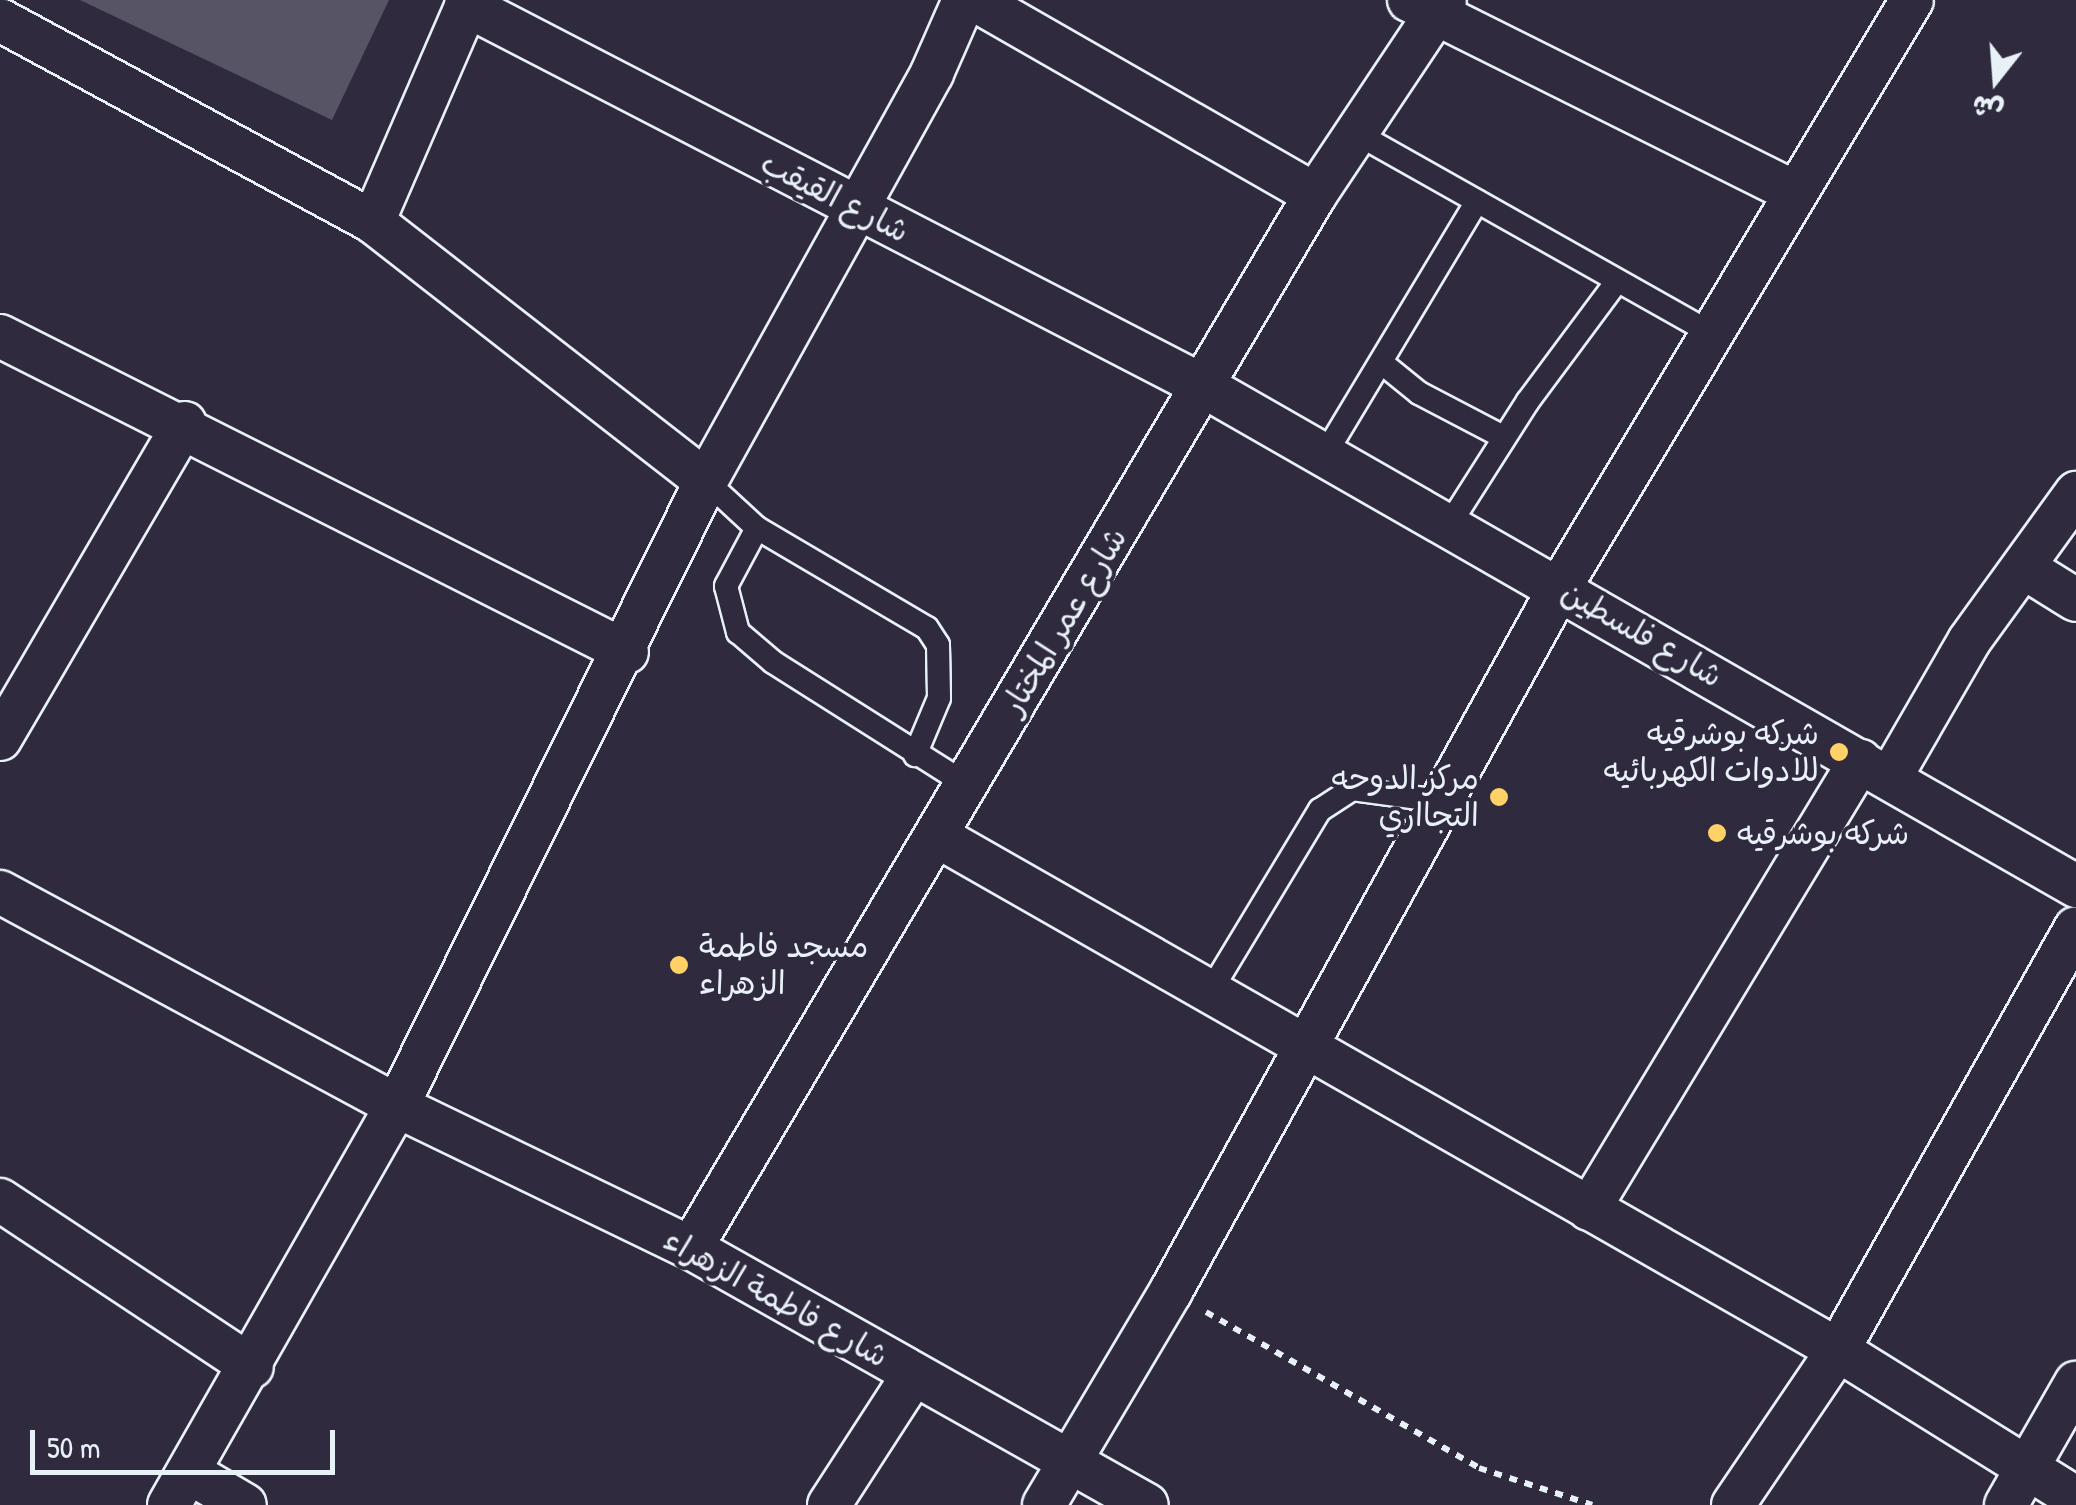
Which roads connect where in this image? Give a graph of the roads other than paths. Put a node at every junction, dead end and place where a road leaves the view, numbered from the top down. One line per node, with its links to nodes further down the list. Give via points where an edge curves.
1 (964, 0): 11 (street, via 932,73)
2 (975, 0): 9 (street)
3 (1912, 0): 8 (street)
4 (467, 3): 11 (street, شارع القيقب); 12 (street)
5 (1430, 4): 7 (street, شارع عمر المختار); 8 (street)
6 (0, 20): 12 (street)
7 (1356, 133): 9 (street, شارع عمر المختار); 10 (lane)
8 (1794, 192): 14 (street)
9 (1315, 195): 17 (street, شارع عمر المختار)
10 (1477, 201): 13 (lane); 16 (lane)
11 (856, 208): 17 (street, شارع القيقب); 21 (street)
12 (373, 222): 21 (street)
13 (1615, 284): 14 (lane); 19 (lane)
14 (1709, 332): 26 (street)
15 (0, 336): 18 (street)
16 (1382, 363): 19 (lane, via 1419,393); 20 (lane)
17 (1205, 388): 20 (street, شارع فلسطين); 33 (street, شارع عمر المختار)
18 (185, 423): 28 (street); 29 (street)
19 (1502, 438): 23 (lane)
20 (1324, 456): 23 (street, شارع فلسطين)
21 (706, 482): 24 (lane); 28 (street)
22 (2076, 493): 25 (street)
23 (1449, 525): 26 (street, شارع فلسطين)
24 (757, 528): 31 (lane, via 726,586 738,632); 31 (lane, via 927,628 938,645 938,698)
25 (2023, 568): 27 (street); 32 (street)
26 (1560, 586): 32 (street, شارع فلسطين); 34 (street)
27 (2076, 600)
28 (627, 652): 41 (street)
29 (16, 678): 30 (street)
30 (0, 739)
31 (915, 755): 33 (lane)
32 (1875, 769): 36 (street, شارع فلسطين); 43 (street)
33 (966, 784): 35 (street, شارع عمر المختار)
34 (1441, 801): 39 (lane, via 1352,789 1320,810); 40 (street)
35 (937, 836): 39 (street); 44 (street, شارع عمر المختار)
36 (2076, 886)
37 (0, 892): 41 (street, شارع فاطمة الزهراء)
38 (2076, 928): 45 (street)
39 (1210, 992): 40 (street)
40 (1303, 1046): 43 (street); 49 (street, via 1171,1291)
41 (398, 1106): 44 (street, شارع فاطمة الزهراء); 46 (street)
42 (0, 1200): 46 (street)
43 (1589, 1209): 45 (street)
44 (691, 1248): 47 (street, شارع فاطمة الزهراء)
45 (1838, 1350): 50 (street); 57 (street)
46 (252, 1368): 51 (street)
47 (913, 1375): 49 (street, شارع فاطمة الزهراء); 54 (street)
48 (2076, 1382): 50 (street)
49 (1070, 1460): 55 (street); 56 (street, شارع فاطمة الزهراء)
50 (2026, 1467): 52 (street); 58 (street)
51 (180, 1490): 53 (street)
52 (2076, 1498)
53 (245, 1505)
54 (829, 1505)
55 (1044, 1505)
56 (1147, 1505)
57 (1733, 1505)
58 (2006, 1505)

